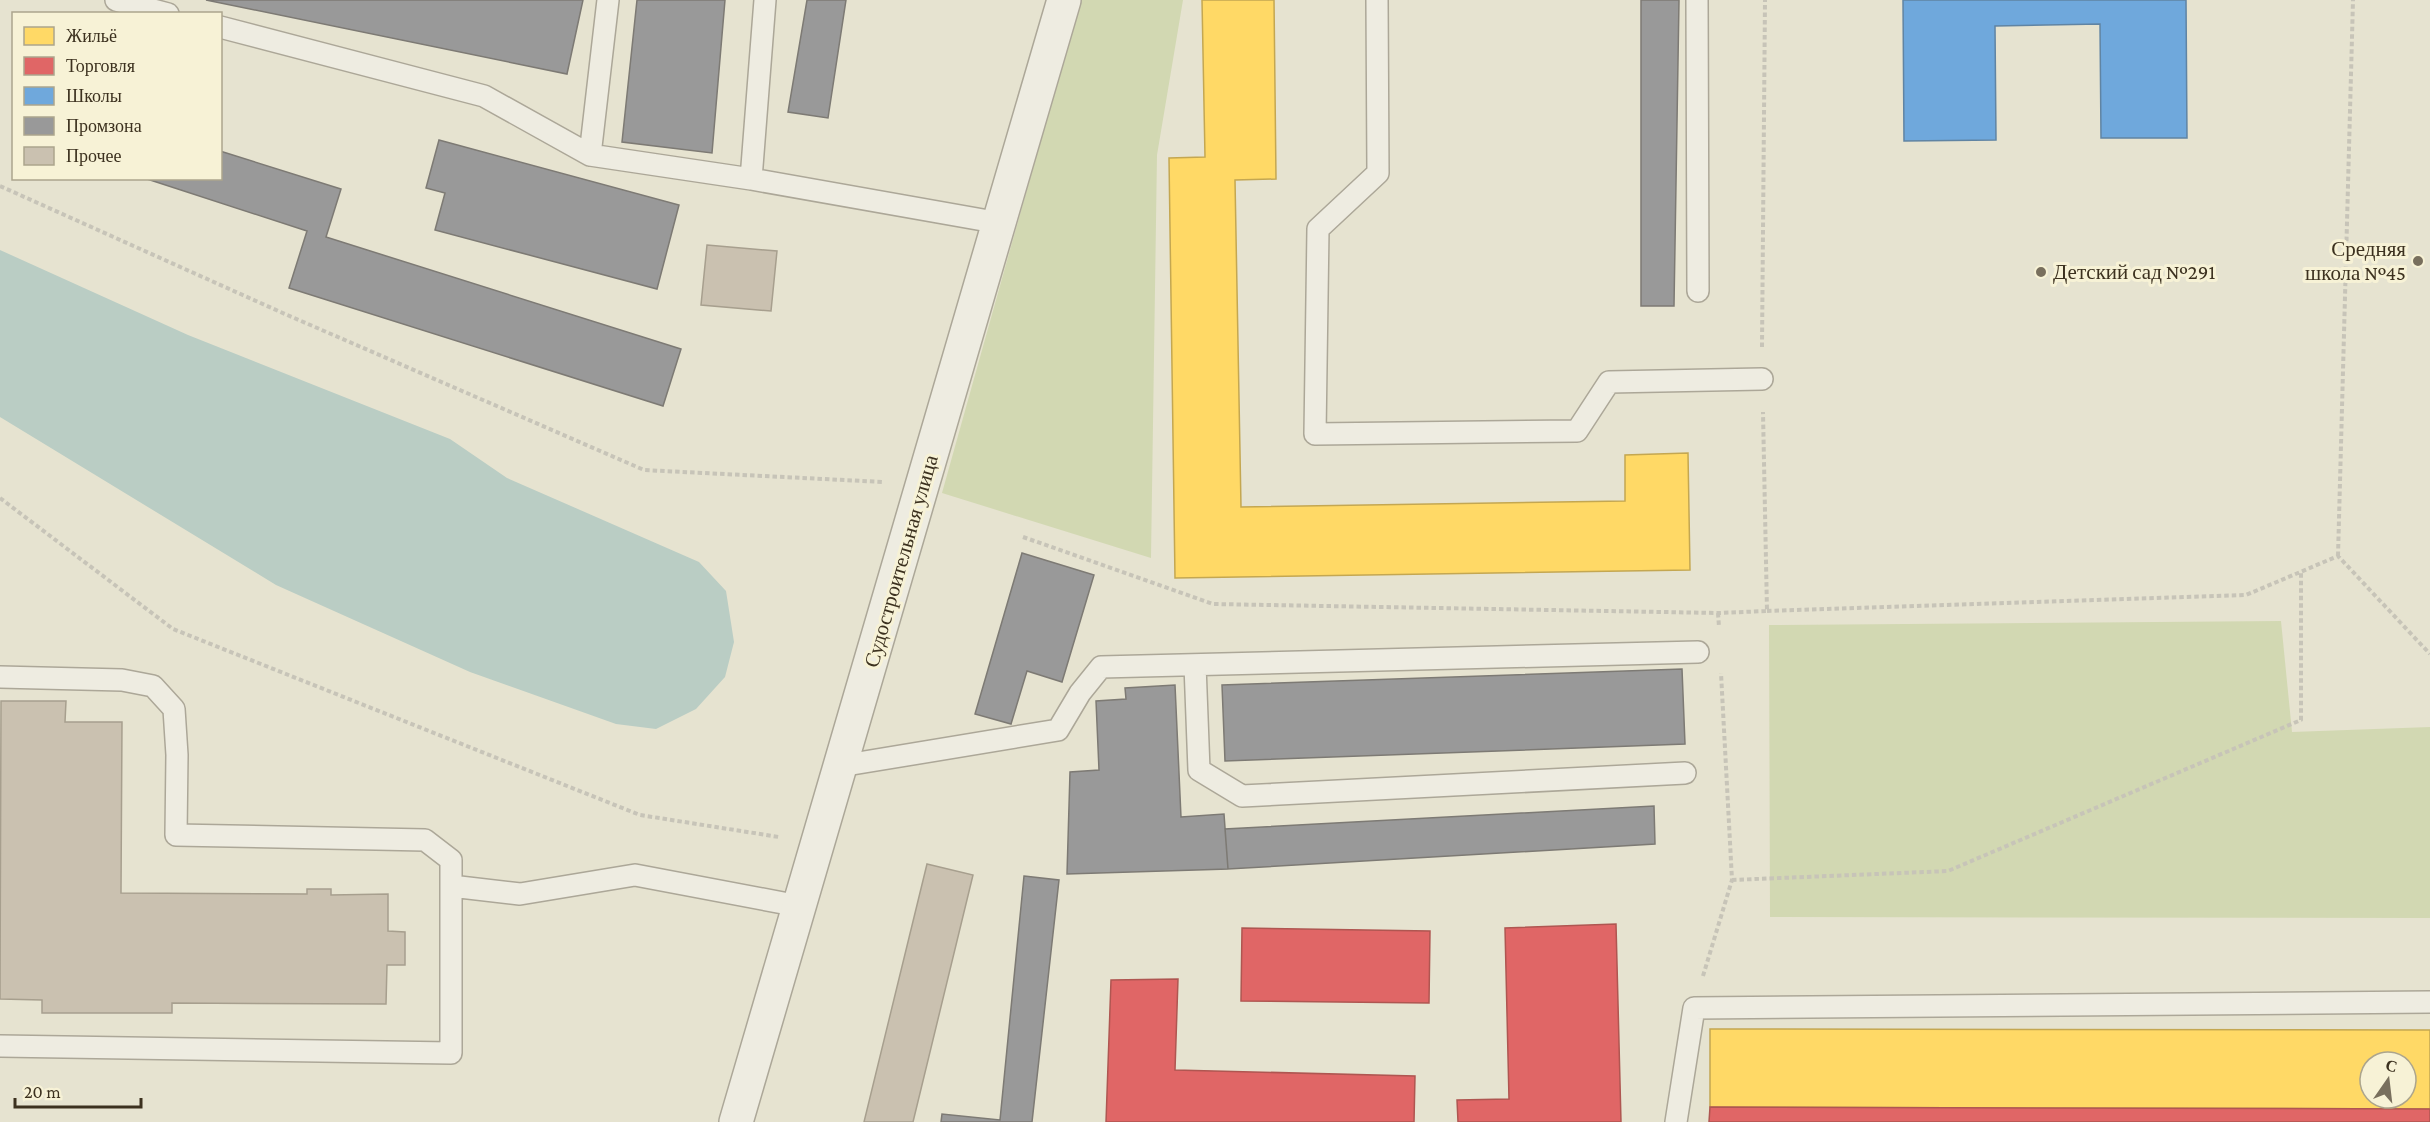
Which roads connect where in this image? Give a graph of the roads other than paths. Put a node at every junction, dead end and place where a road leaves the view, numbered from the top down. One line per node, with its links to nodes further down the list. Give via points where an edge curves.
1 (116, 0): 7 (lane)
2 (608, 0): 9 (lane)
3 (765, 0): 10 (lane)
4 (1064, 0): 11 (street, Судостроительная улица)
5 (1377, 0): 13 (lane, via 1378,173 1318,229 1315,434 1576,431 1609,382)
6 (1698, 0): 12 (lane)
7 (161, 12)
8 (222, 28): 9 (lane, via 484,96)
9 (590, 155): 10 (lane)
10 (751, 180): 11 (lane)
11 (1000, 223): 17 (street, Судостроительная улица)
12 (1698, 291)
13 (1762, 379)
14 (1698, 652): 15 (lane)
15 (1196, 665): 17 (lane, via 1101,668 1080,693 1058,730); 18 (lane, via 1199,770 1242,796)
16 (0, 677): 19 (lane, via 122,680 153,686 174,710 176,835 424,840 451,860)
17 (840, 766): 20 (street, Судостроительная улица)
18 (1685, 774)
19 (451, 886): 20 (lane, via 520,894 634,875); 22 (lane, via 451,1053)
20 (799, 906): 23 (street, Судостроительная улица)
21 (2430, 1002): 24 (lane, via 1694,1008)
22 (0, 1046)
23 (736, 1122)
24 (1676, 1122)

